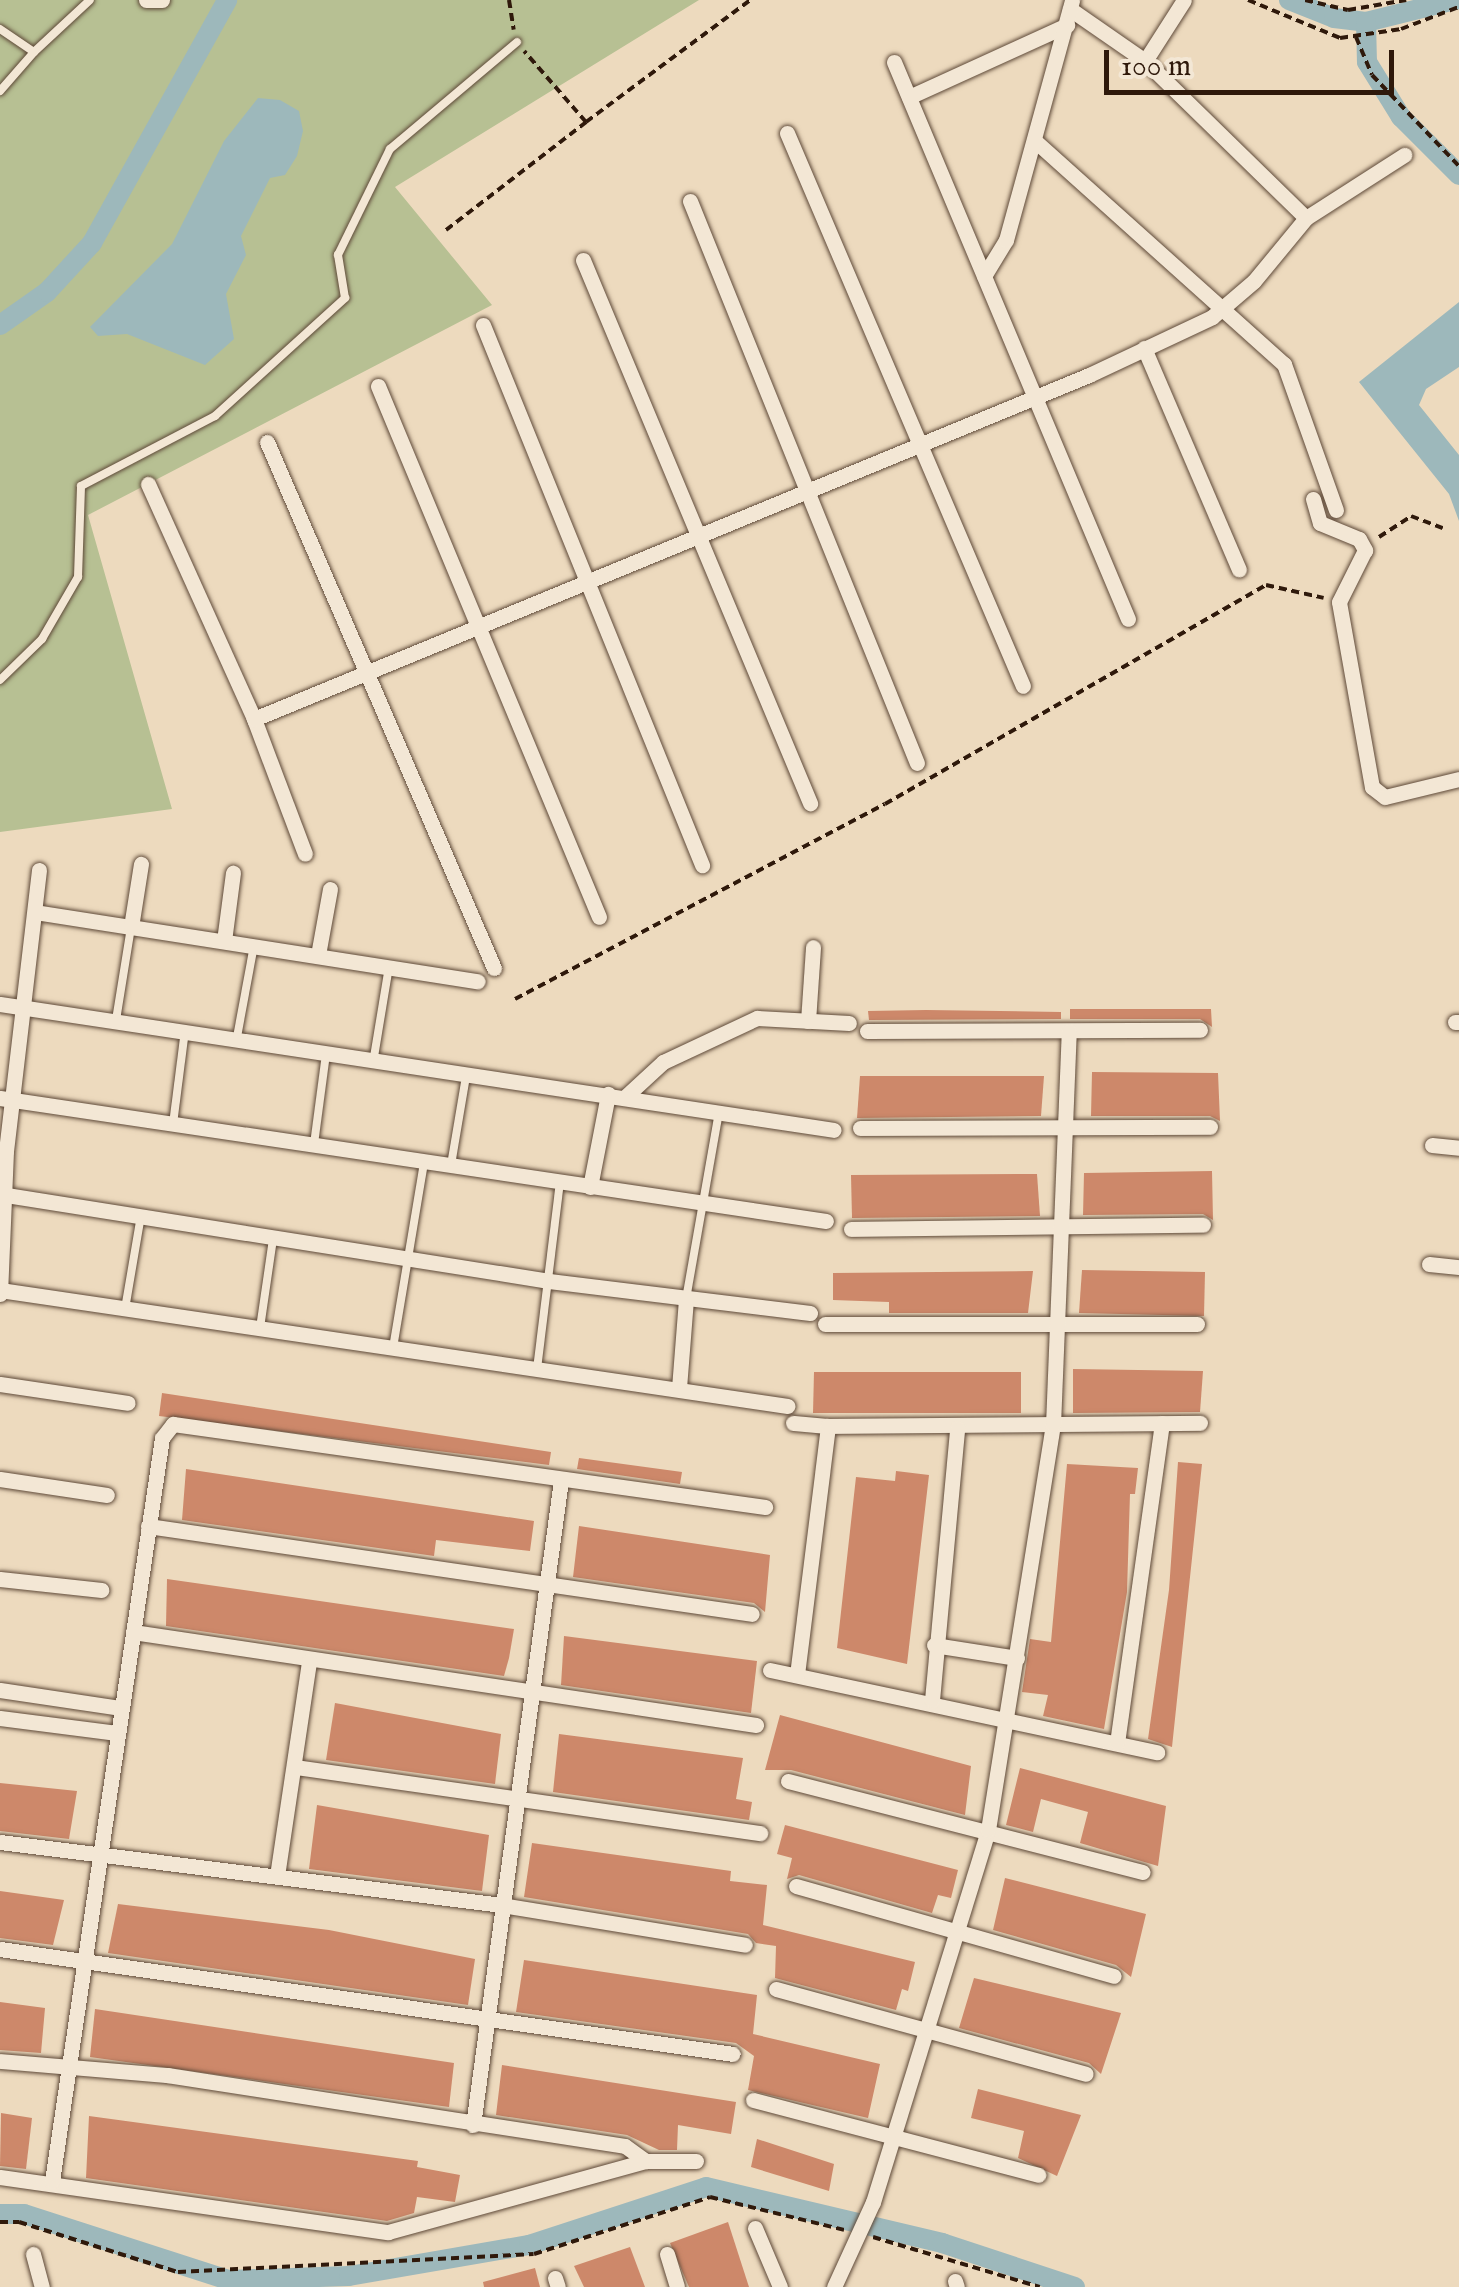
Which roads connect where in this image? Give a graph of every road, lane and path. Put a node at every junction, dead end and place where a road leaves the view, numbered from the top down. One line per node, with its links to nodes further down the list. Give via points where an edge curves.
1 (90, 0): 15 (lane)
2 (146, 0): 3 (street)
3 (162, 0)
4 (508, 0): 14 (path)
5 (750, 0): 20 (path)
6 (1184, 0): 16 (street)
7 (1248, 0): 13 (path, via 1327,34)
8 (1304, 0): 9 (path, via 1348,10)
9 (1406, 0)
10 (1459, 7): 13 (path)
11 (1070, 11): 16 (street); 19 (street); 22 (street)
12 (0, 29): 15 (lane)
13 (1356, 36): 24 (path, via 1372,76)
14 (517, 42): 20 (path); 49 (lane, via 390,149 338,255 344,298 215,416 81,486 78,577 42,639)
15 (34, 52): 18 (lane)
16 (1144, 60): 26 (street)
17 (894, 62): 19 (street)
18 (0, 91)
19 (909, 98): 29 (street)
20 (586, 122): 27 (path)
21 (786, 133): 36 (street)
22 (1034, 140): 29 (street, via 1006,240); 30 (street)
23 (1404, 154): 26 (street)
24 (1459, 166)
25 (690, 202): 38 (street)
26 (1306, 218): 30 (street)
27 (446, 230)
28 (583, 260): 42 (street)
29 (984, 276): 34 (street)
30 (1225, 305): 32 (street); 40 (street, via 1284,364)
31 (482, 325): 45 (street)
32 (1144, 348): 34 (street); 44 (street)
33 (378, 386): 47 (street)
34 (1035, 396): 36 (street); 46 (street)
35 (267, 442): 48 (street)
36 (918, 443): 38 (street); 50 (street)
37 (148, 484): 51 (street)
38 (806, 489): 42 (street); 52 (street)
39 (1313, 499): 43 (street, via 1320,524 1359,539)
40 (1336, 510)
41 (1443, 528): 43 (path, via 1411,516)
42 (697, 533): 45 (street); 54 (street)
43 (1365, 550): 53 (street, via 1338,602 1372,787 1385,796)
44 (1238, 570)
45 (586, 582): 47 (street); 57 (street)
46 (1128, 619)
47 (479, 628): 48 (street); 62 (street)
48 (367, 674): 51 (street); 69 (street)
49 (0, 680)
50 (1023, 686)
51 (254, 719): 55 (street)
52 (917, 763)
53 (1459, 779)
54 (810, 803)
55 (305, 854)
56 (142, 864): 63 (street)
57 (702, 865)
58 (40, 870): 61 (street)
59 (233, 873): 64 (street)
60 (330, 889): 67 (street)
61 (35, 912): 63 (street); 72 (street)
62 (599, 916)
63 (131, 927): 64 (street); 73 (lane)
64 (224, 940): 65 (street)
65 (254, 945): 67 (street); 80 (lane)
66 (813, 947): 74 (street)
67 (318, 955): 68 (street)
68 (389, 966): 70 (street); 82 (lane)
69 (494, 968)
70 (478, 981)
71 (0, 1004): 72 (street)
72 (24, 1008): 73 (street); 85 (street)
73 (116, 1020): 76 (street)
74 (808, 1021): 75 (street); 84 (street, via 748,1022 663,1062)
75 (849, 1023)
76 (185, 1030): 80 (street); 87 (lane)
77 (867, 1030): 79 (street)
78 (1200, 1030): 79 (street)
79 (1069, 1031): 88 (street)
80 (237, 1037): 81 (street)
81 (327, 1050): 82 (street); 92 (lane)
82 (374, 1058): 83 (street)
83 (466, 1071): 84 (street); 96 (lane)
84 (616, 1095): 86 (street); 98 (street)
85 (6, 1099): 87 (street); 99 (street)
86 (719, 1112): 91 (street); 100 (lane)
87 (173, 1124): 92 (street)
88 (1068, 1126): 89 (street); 90 (street); 104 (street)
89 (1210, 1127)
90 (860, 1128)
91 (834, 1130)
92 (314, 1144): 95 (street)
93 (1432, 1145): 94 (street)
94 (1459, 1148)
95 (424, 1162): 96 (street); 107 (lane)
96 (451, 1165): 97 (street)
97 (560, 1183): 98 (street); 110 (lane)
98 (590, 1187): 100 (street)
99 (3, 1194): 101 (street); 111 (street)
100 (700, 1205): 102 (street); 112 (lane)
101 (141, 1213): 106 (street); 113 (lane)
102 (826, 1221)
103 (1203, 1225): 104 (street)
104 (1066, 1227): 105 (street); 117 (street)
105 (851, 1229)
106 (274, 1234): 107 (street); 118 (lane)
107 (410, 1256): 110 (street); 119 (lane)
108 (1428, 1264): 109 (street)
109 (1459, 1266)
110 (549, 1281): 112 (street); 120 (lane)
111 (0, 1292): 113 (street)
112 (686, 1299): 114 (street); 122 (street)
113 (125, 1309): 118 (street)
114 (810, 1313)
115 (825, 1324): 117 (street)
116 (1197, 1324): 117 (street)
117 (1060, 1326): 128 (street)
118 (260, 1328): 119 (street)
119 (393, 1348): 120 (street)
120 (537, 1374): 122 (street)
121 (0, 1384): 123 (street)
122 (678, 1388): 124 (street)
123 (128, 1402)
124 (787, 1406)
125 (793, 1423): 129 (street)
126 (1200, 1423): 127 (street)
127 (1162, 1424): 128 (street); 154 (street)
128 (1052, 1425): 130 (street); 142 (street)
129 (828, 1426): 130 (street); 145 (street)
130 (958, 1428): 141 (street)
131 (0, 1479): 133 (street)
132 (561, 1480): 134 (street); 135 (street, via 180,1421 162,1438); 137 (street)
133 (107, 1495)
134 (765, 1507)
135 (148, 1526): 137 (street); 140 (street)
136 (0, 1579): 138 (street)
137 (543, 1580): 139 (street); 146 (street)
138 (101, 1590)
139 (752, 1614)
140 (134, 1632): 143 (street); 149 (street)
141 (934, 1645): 142 (street); 148 (street)
142 (1017, 1658): 151 (street)
143 (309, 1661): 146 (street); 156 (street)
144 (770, 1670): 145 (street)
145 (798, 1675): 148 (street)
146 (533, 1689): 152 (street); 158 (street)
147 (0, 1690): 149 (street)
148 (932, 1700): 151 (street)
149 (120, 1708): 153 (street)
150 (0, 1718): 153 (street)
151 (1008, 1718): 154 (street); 159 (street)
152 (756, 1725)
153 (116, 1733): 162 (street)
154 (1117, 1743): 155 (street)
155 (1157, 1752)
156 (296, 1767): 158 (street); 164 (street)
157 (788, 1781): 159 (street)
158 (517, 1796): 160 (street); 166 (street)
159 (988, 1830): 163 (street); 167 (street)
160 (760, 1833)
161 (0, 1842): 162 (street)
162 (96, 1853): 164 (street); 170 (street)
163 (1143, 1872)
164 (277, 1876): 166 (street)
165 (796, 1886): 167 (street)
166 (502, 1905): 168 (street); 173 (street)
167 (959, 1929): 171 (street); 174 (street)
168 (745, 1946)
169 (0, 1948): 170 (street)
170 (82, 1959): 173 (street); 177 (street)
171 (1113, 1976)
172 (776, 1989): 174 (street)
173 (489, 2019): 175 (street); 180 (street)
174 (926, 2026): 178 (street); 181 (street)
175 (733, 2054)
176 (0, 2061): 177 (street)
177 (66, 2067): 180 (street, via 167,2075); 186 (street)
178 (1086, 2074)
179 (753, 2100): 181 (street)
180 (473, 2125): 183 (street, via 625,2146)
181 (891, 2133): 184 (street); 196 (street, via 873,2202)
182 (696, 2160): 183 (street)
183 (646, 2161): 186 (street, via 388,2232)
184 (1038, 2175)
185 (0, 2176): 186 (street)
186 (52, 2181)
187 (0, 2222): 189 (path, via 19,2222 178,2272 534,2254 710,2198)
188 (755, 2228): 195 (street)
189 (852, 2232)
190 (870, 2236): 197 (path)
191 (33, 2254): 193 (street)
192 (666, 2254): 194 (street)
193 (42, 2287)
194 (677, 2287)
195 (780, 2287)
196 (834, 2287)
197 (1040, 2287)

